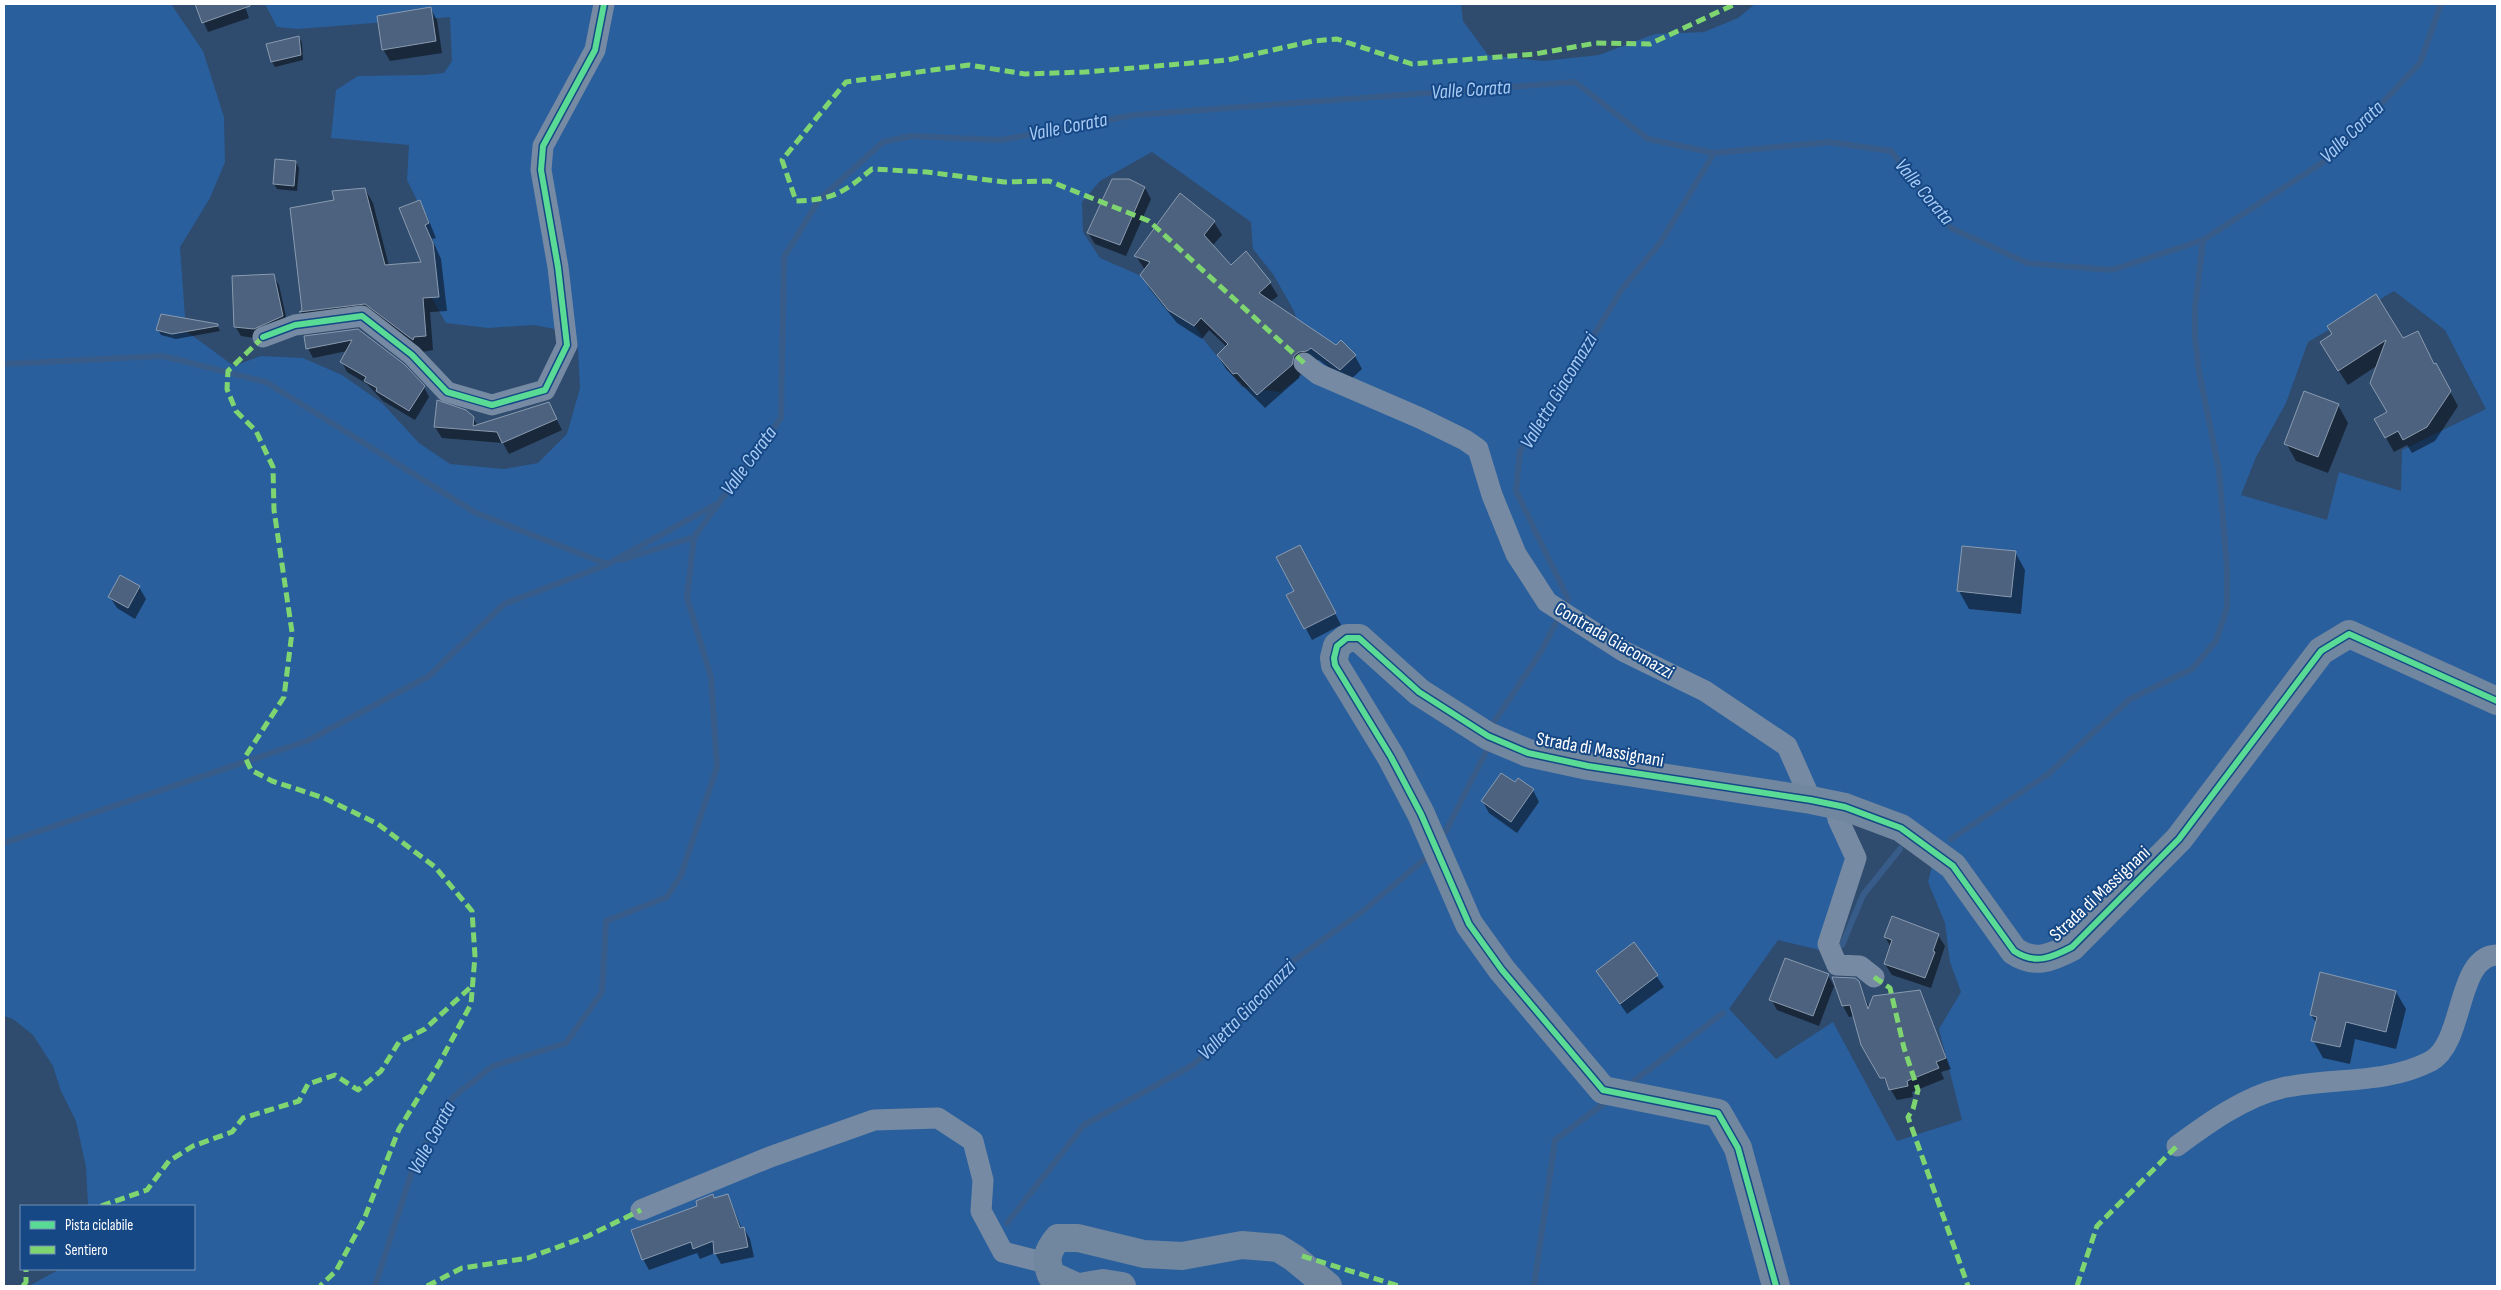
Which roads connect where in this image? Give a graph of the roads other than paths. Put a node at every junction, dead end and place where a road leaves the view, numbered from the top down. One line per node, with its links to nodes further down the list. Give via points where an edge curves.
1 (604, 4): 2 (street, via 595,50 543,146 541,170 558,267 567,345 545,390 492,405 446,392 412,355 362,316 295,325)
2 (264, 337)
3 (1304, 363): 5 (street, Contrada Giacomazzi, via 1318,374 1420,418 1478,449 1516,554 1546,602 1623,650 1706,691 1786,746)
4 (2497, 702): 5 (street, Strada di Massignani, via 2348,634 2322,651 2179,839 2072,947 2052,958 2026,958 2014,951 1953,866 1901,828)
5 (1823, 802): 7 (street, Contrada Giacomazzi, via 1838,819 1856,858 1828,944 1837,965 1860,966); 15 (street, Strada di Massignani, via 1588,766 1528,753 1488,736 1419,692 1359,638 1347,638 1334,652 1335,665 1391,757 1470,924 1502,970 1604,1090 1718,1113 1738,1148)
6 (2497, 955): 8 (street, via 2488,955 2474,967 2448,1043 2432,1060 2408,1070 2373,1078 2281,1088 2251,1099)
7 (1874, 978)
8 (2177, 1146)
9 (641, 1210): 10 (street, via 770,1157 874,1120 938,1118 973,1141 983,1180 981,1211 1003,1252)
10 (1047, 1256): 11 (street, via 1051,1275); 14 (street, via 1058,1238 1078,1238 1144,1254 1182,1256 1242,1245 1278,1248)
11 (1076, 1286)
12 (1085, 1286): 13 (street, via 1103,1283)
13 (1122, 1286)
14 (1328, 1286)
15 (1776, 1286)

